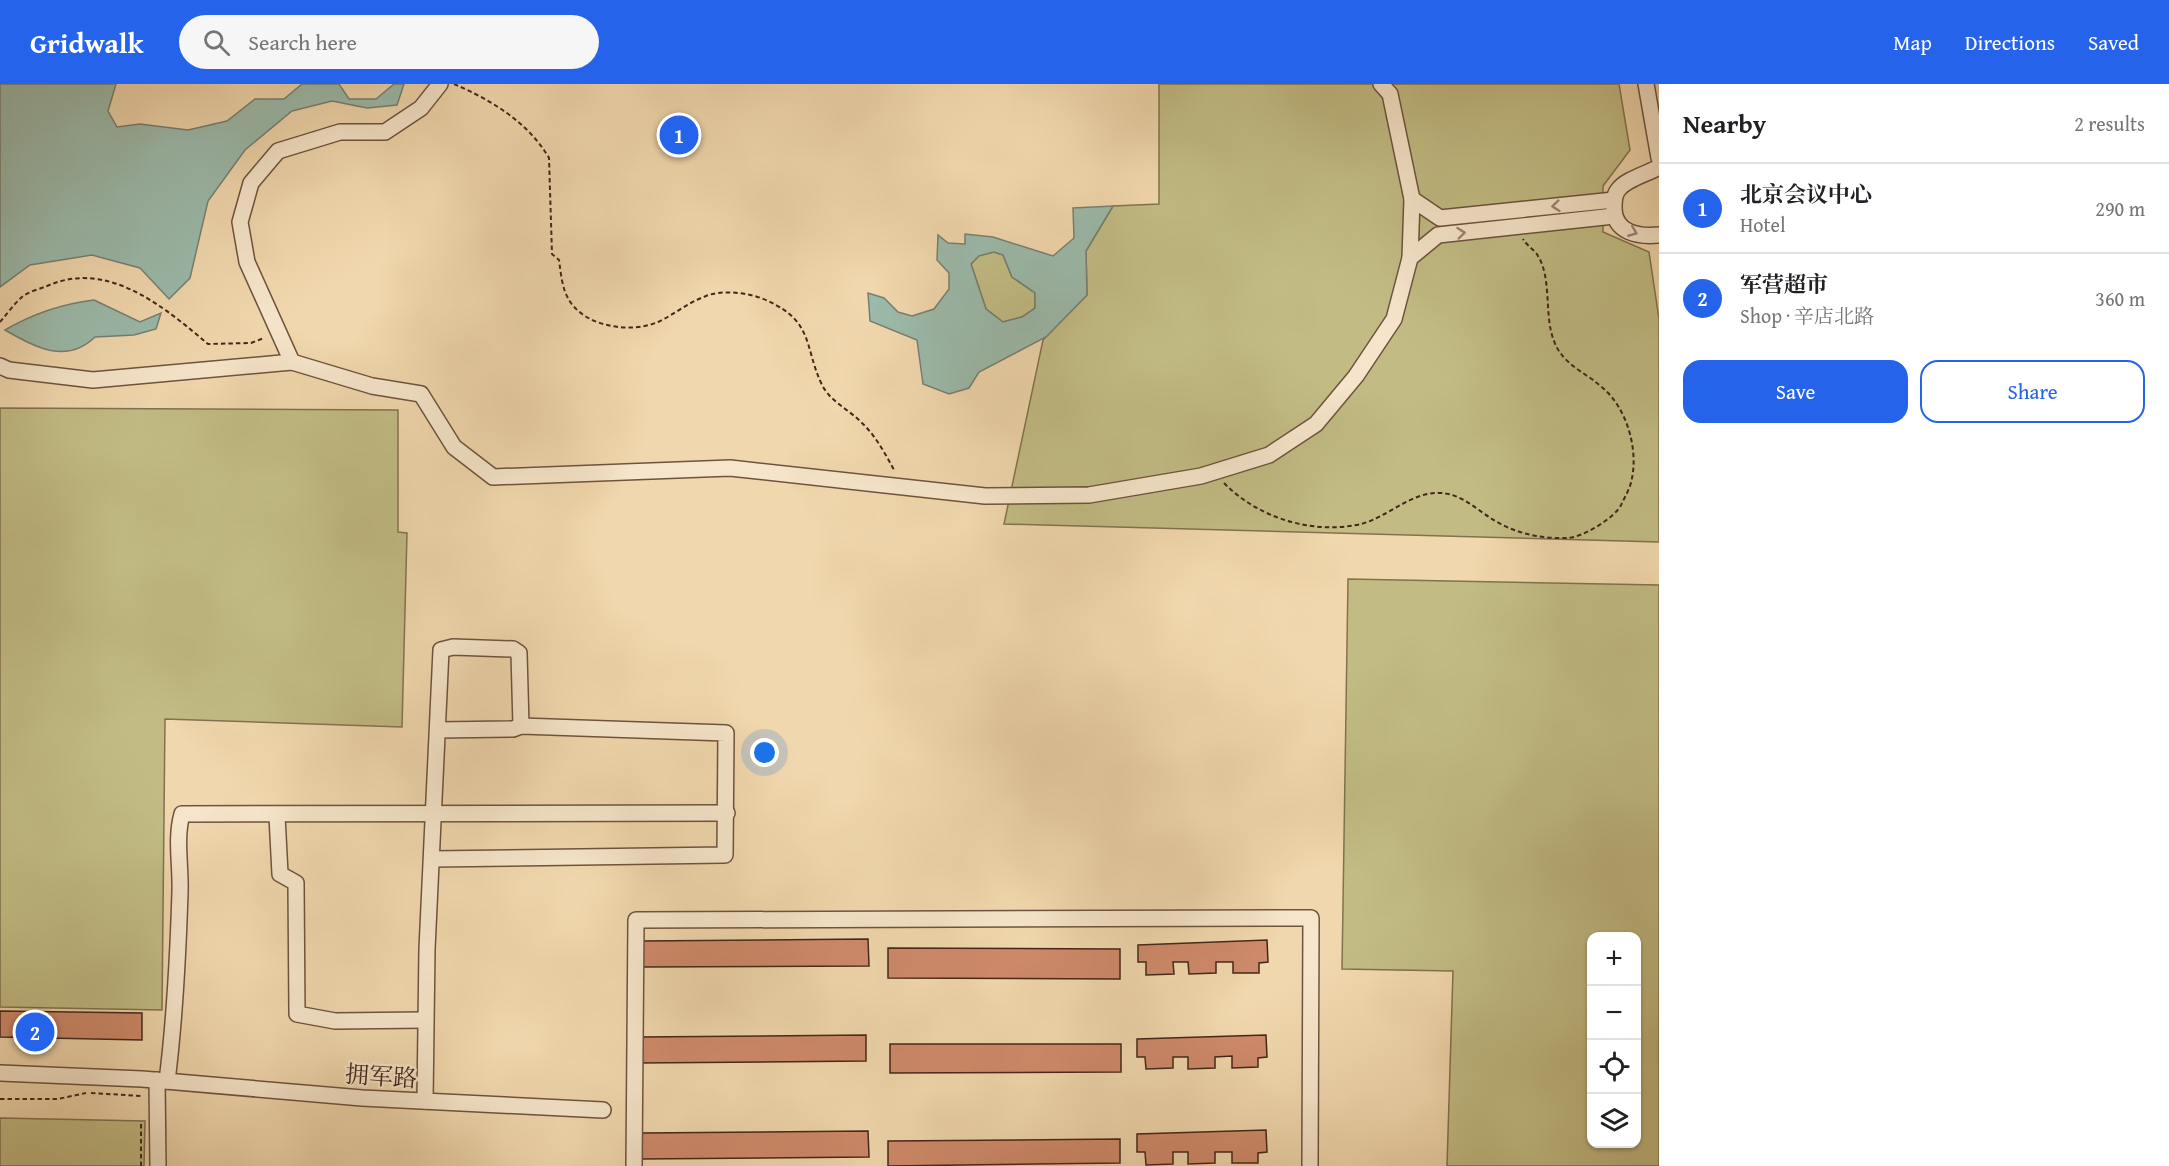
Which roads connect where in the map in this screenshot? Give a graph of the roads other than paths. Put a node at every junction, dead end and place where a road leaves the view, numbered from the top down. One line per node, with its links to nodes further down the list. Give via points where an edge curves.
1 (440, 84): 11 (street, via 421,108 385,132 340,132 278,152 251,183 240,222 247,262)
2 (1381, 84): 6 (street, via 1390,94)
3 (1646, 84): 4 (street)
4 (1659, 158)
5 (1659, 167): 7 (street, via 1626,183 1617,190)
6 (1412, 200): 7 (street, one-way to 6, via 1440,218); 10 (street)
7 (1614, 200): 8 (street)
8 (1614, 216): 9 (street, one-way to 9, via 1622,228 1637,236); 10 (street, one-way to 8, via 1438,236)
9 (1659, 235)
10 (1410, 258): 11 (street, via 1394,319 1356,376 1316,424 1269,455 1213,472 1089,495 985,496 730,468 493,477 453,447 421,394 372,386)
11 (292, 362): 12 (street, via 93,380)
12 (0, 366)
13 (521, 726): 14 (street); 14 (street, via 519,653 513,649 453,647 441,650); 16 (street, via 726,733)
14 (438, 730): 15 (street)
15 (432, 813): 16 (street); 17 (street); 18 (street)
16 (727, 813): 18 (street, via 725,855)
17 (277, 816): 19 (street, via 280,874 296,883 297,1014 335,1021); 21 (street, via 182,814 178,827 176,1010)
18 (432, 859): 19 (street)
19 (425, 1020): 22 (street)
20 (0, 1073): 21 (street, 拥军路)
21 (155, 1080): 22 (street, 拥军路); 24 (street, via 149,1096)
22 (425, 1101): 23 (street, 拥军路)
23 (603, 1110)
24 (158, 1166)
25 (634, 1166): 26 (street, via 636,920 1311,918)
26 (1310, 1166)

